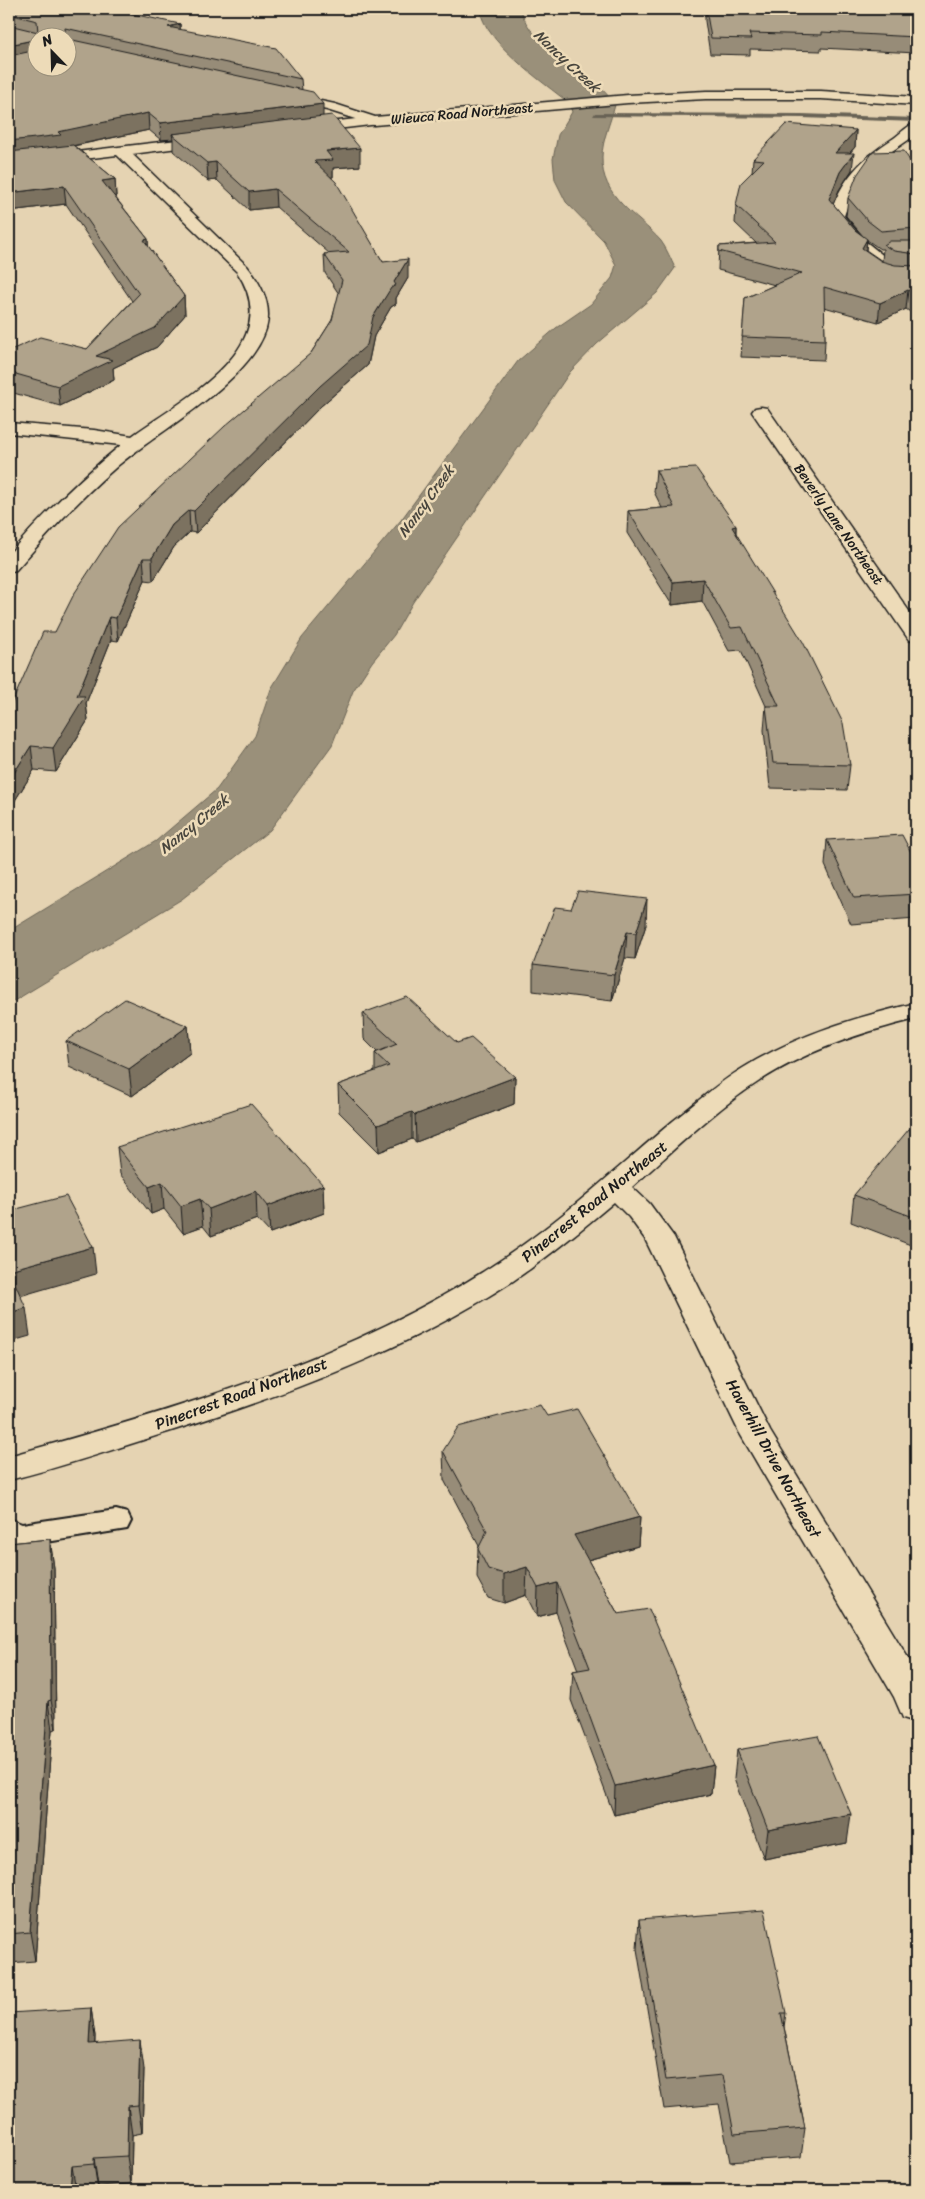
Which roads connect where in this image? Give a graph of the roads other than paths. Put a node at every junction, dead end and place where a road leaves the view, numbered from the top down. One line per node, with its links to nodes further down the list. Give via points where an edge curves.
1 (277, 95): 3 (street)
2 (916, 101): 3 (street, Wieuca Road Northeast, via 821,95 685,96)
3 (374, 121): 5 (street, Wieuca Road Northeast)
4 (916, 127): 9 (street, via 904,139 872,159 845,190 836,216 860,244 884,255 870,265)
5 (291, 130)
6 (225, 138): 7 (street)
7 (121, 150): 8 (street); 12 (street, via 242,269 254,286 260,304 258,330 240,361 216,383)
8 (9, 164)
9 (881, 273)
10 (761, 412): 14 (street, Beverly Lane Northeast)
11 (9, 428): 12 (street)
12 (136, 442): 13 (street, via 62,507)
13 (9, 566)
14 (916, 636)
15 (916, 1012): 16 (street, Pinecrest Road Northeast, via 889,1017 822,1040 774,1061 731,1087)
16 (614, 1186): 17 (street, Pinecrest Road Northeast, via 530,1254 476,1290 396,1334 292,1379 79,1450); 20 (street, Haverhill Drive Northeast, via 639,1210 659,1237 755,1432 911,1694)
17 (9, 1468)
18 (116, 1521): 19 (lane, via 16,1536)
19 (9, 1530)
20 (916, 1708)

